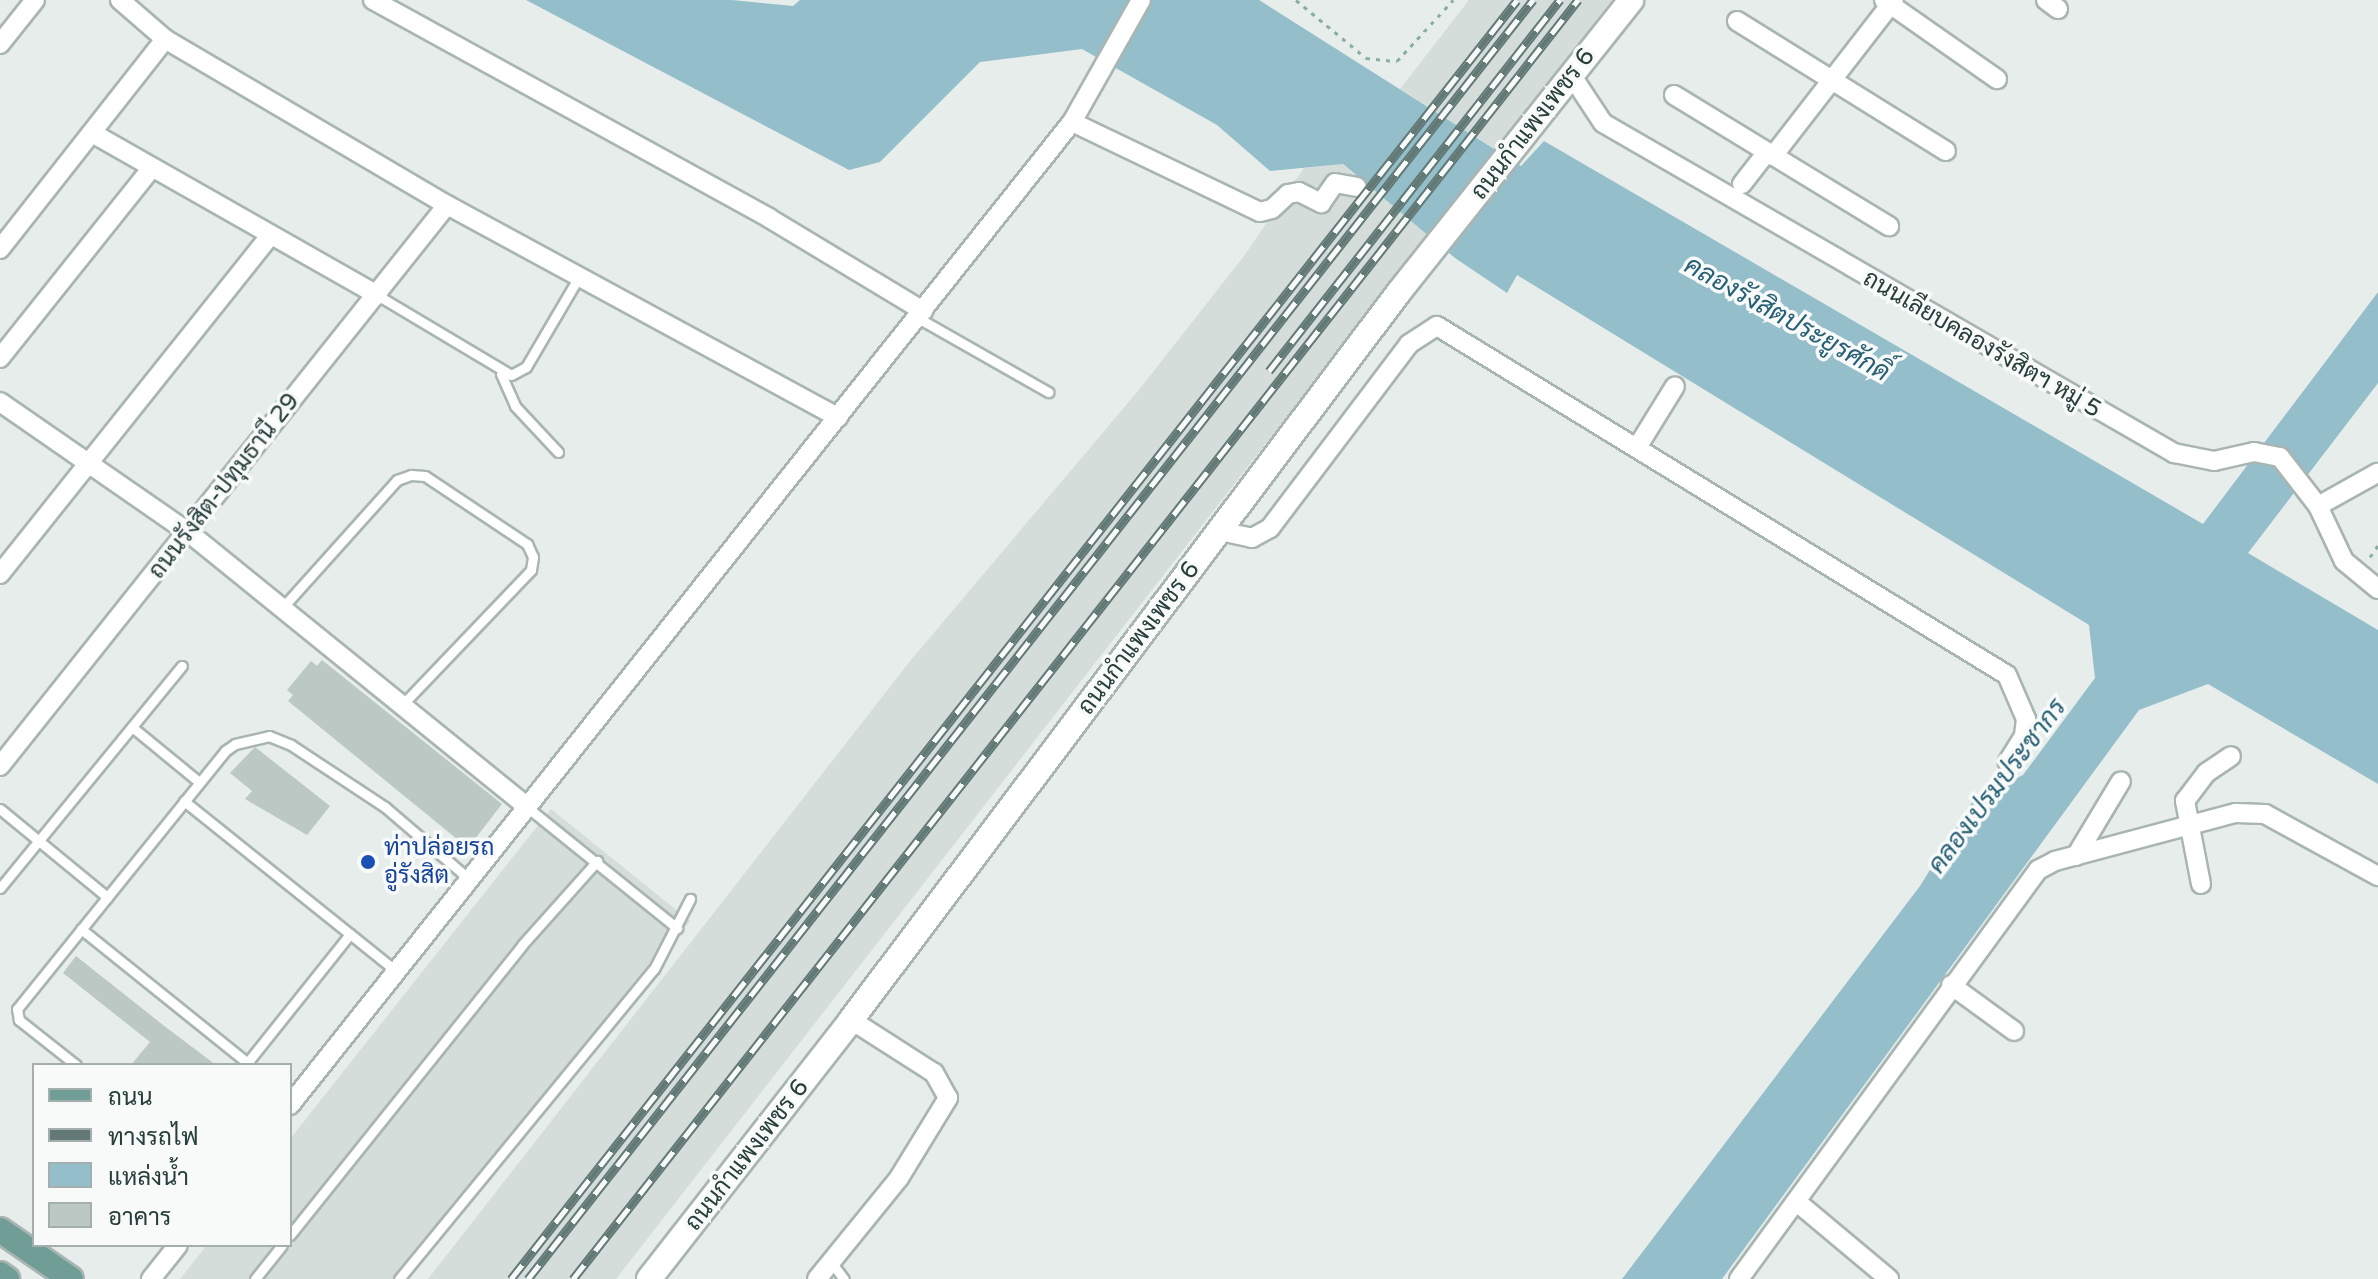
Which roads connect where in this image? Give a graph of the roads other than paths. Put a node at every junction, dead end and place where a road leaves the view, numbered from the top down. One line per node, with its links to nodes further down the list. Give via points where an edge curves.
1 (35, 0): 9 (street)
2 (120, 0): 8 (street)
3 (373, 0): 27 (street, via 756,211)
4 (1141, 0): 14 (street)
5 (1631, 0): 10 (main road, ถนนกำแพงเพชร 6)
6 (1889, 1): 11 (street); 12 (street)
7 (1737, 21): 11 (street)
8 (165, 39): 15 (street); 21 (street)
9 (0, 44)
10 (1572, 76): 38 (street, ถนนเลียบคลองรังสิตฯ หมู่ 5, via 1603,123 2077,400 2174,453 2214,461 2254,452 2280,457); 39 (main road, ถนนกำแพงเพชร 6, via 1399,292)
11 (1832, 79): 16 (street); 17 (street)
12 (1997, 79)
13 (1674, 95): 17 (street)
14 (1072, 122): 20 (street, via 1260,212 1288,194 1299,192 1321,203 1335,183); 27 (street)
15 (94, 134): 18 (street); 24 (street)
16 (1946, 151)
17 (1770, 154): 19 (street); 22 (street)
18 (150, 170): 23 (street); 28 (street)
19 (1742, 184)
20 (1357, 187)
21 (447, 205): 25 (street); 26 (street, ถนนรังสิต-ปทุมธานี 29)
22 (1889, 226)
23 (269, 237): 26 (street); 36 (street)
24 (0, 249)
25 (580, 275): 29 (lane, via 526,367 519,374); 33 (street)
26 (377, 295): 29 (lane); 40 (street, ถนนรังสิต-ปทุมธานี 29)
27 (920, 315): 31 (lane); 33 (street)
28 (0, 358)
29 (501, 374): 35 (lane, via 515,406)
30 (1675, 386): 34 (street)
31 (1048, 392)
32 (0, 402): 36 (street)
33 (838, 417): 53 (street)
34 (1638, 446): 39 (street, via 1430,327 1409,344 1270,528 1252,538); 48 (street, via 2007,675 2026,719 2024,736)
35 (558, 452)
36 (91, 461): 40 (street); 41 (street)
37 (2377, 473): 38 (street)
38 (2318, 506): 42 (street, ถนนเลียบคลองรังสิตฯ หมู่ 5, via 2344,561)
39 (1220, 531): 70 (main road, ถนนกำแพงเพชร 6)
40 (188, 532): 43 (street); 49 (street, ถนนรังสิต-ปทุมธานี 29)
41 (0, 574)
42 (2378, 589)
43 (283, 607): 45 (street); 45 (lane, via 397,480 411,475 425,476 527,544 531,570)
44 (182, 666): 46 (lane)
45 (403, 704): 53 (street)
46 (132, 727): 51 (lane); 56 (lane)
47 (2231, 756): 55 (street, via 2190,789 2185,801)
48 (2008, 762)
49 (0, 766)
50 (2121, 781): 57 (street)
51 (199, 782): 52 (lane); 60 (lane, via 225,751 250,738 269,736 365,792)
52 (184, 801): 63 (lane); 67 (lane)
53 (527, 807): 58 (lane); 60 (street)
54 (0, 809): 56 (lane)
55 (2187, 826): 57 (street); 59 (street, via 2236,813 2265,814); 61 (street)
56 (39, 839): 62 (lane); 63 (lane)
57 (2076, 856): 69 (street, via 2055,861 2023,885)
58 (597, 861): 65 (lane); 78 (lane, via 522,945)
59 (2378, 876)
60 (469, 879): 68 (street)
61 (2201, 884)
62 (0, 888)
63 (107, 897): 66 (lane)
64 (690, 899): 65 (lane)
65 (677, 928): 87 (lane, via 654,969)
66 (81, 929): 72 (lane, via 15,1017); 73 (lane)
67 (350, 934): 68 (lane); 74 (lane)
68 (396, 971): 75 (street)
69 (1951, 985): 71 (street); 76 (street)
70 (851, 1020): 81 (street, via 934,1073 948,1098 899,1178); 88 (main road, ถนนกำแพงเพชร 6)
71 (2014, 1031)
72 (73, 1063)
73 (247, 1063)
74 (249, 1063)
75 (292, 1100)
76 (1797, 1202): 91 (street); 92 (street)
77 (0, 1230): 84 (main road)
78 (292, 1232)
79 (176, 1247): 85 (street)
80 (280, 1247): 86 (lane)
81 (831, 1262): 89 (street); 90 (lane)
82 (0, 1274): 83 (main road)
83 (7, 1279)
84 (71, 1279)
85 (151, 1279)
86 (255, 1279)
87 (399, 1279)
88 (649, 1279)
89 (817, 1279)
90 (844, 1279)
91 (1739, 1279)
92 (1889, 1279)

